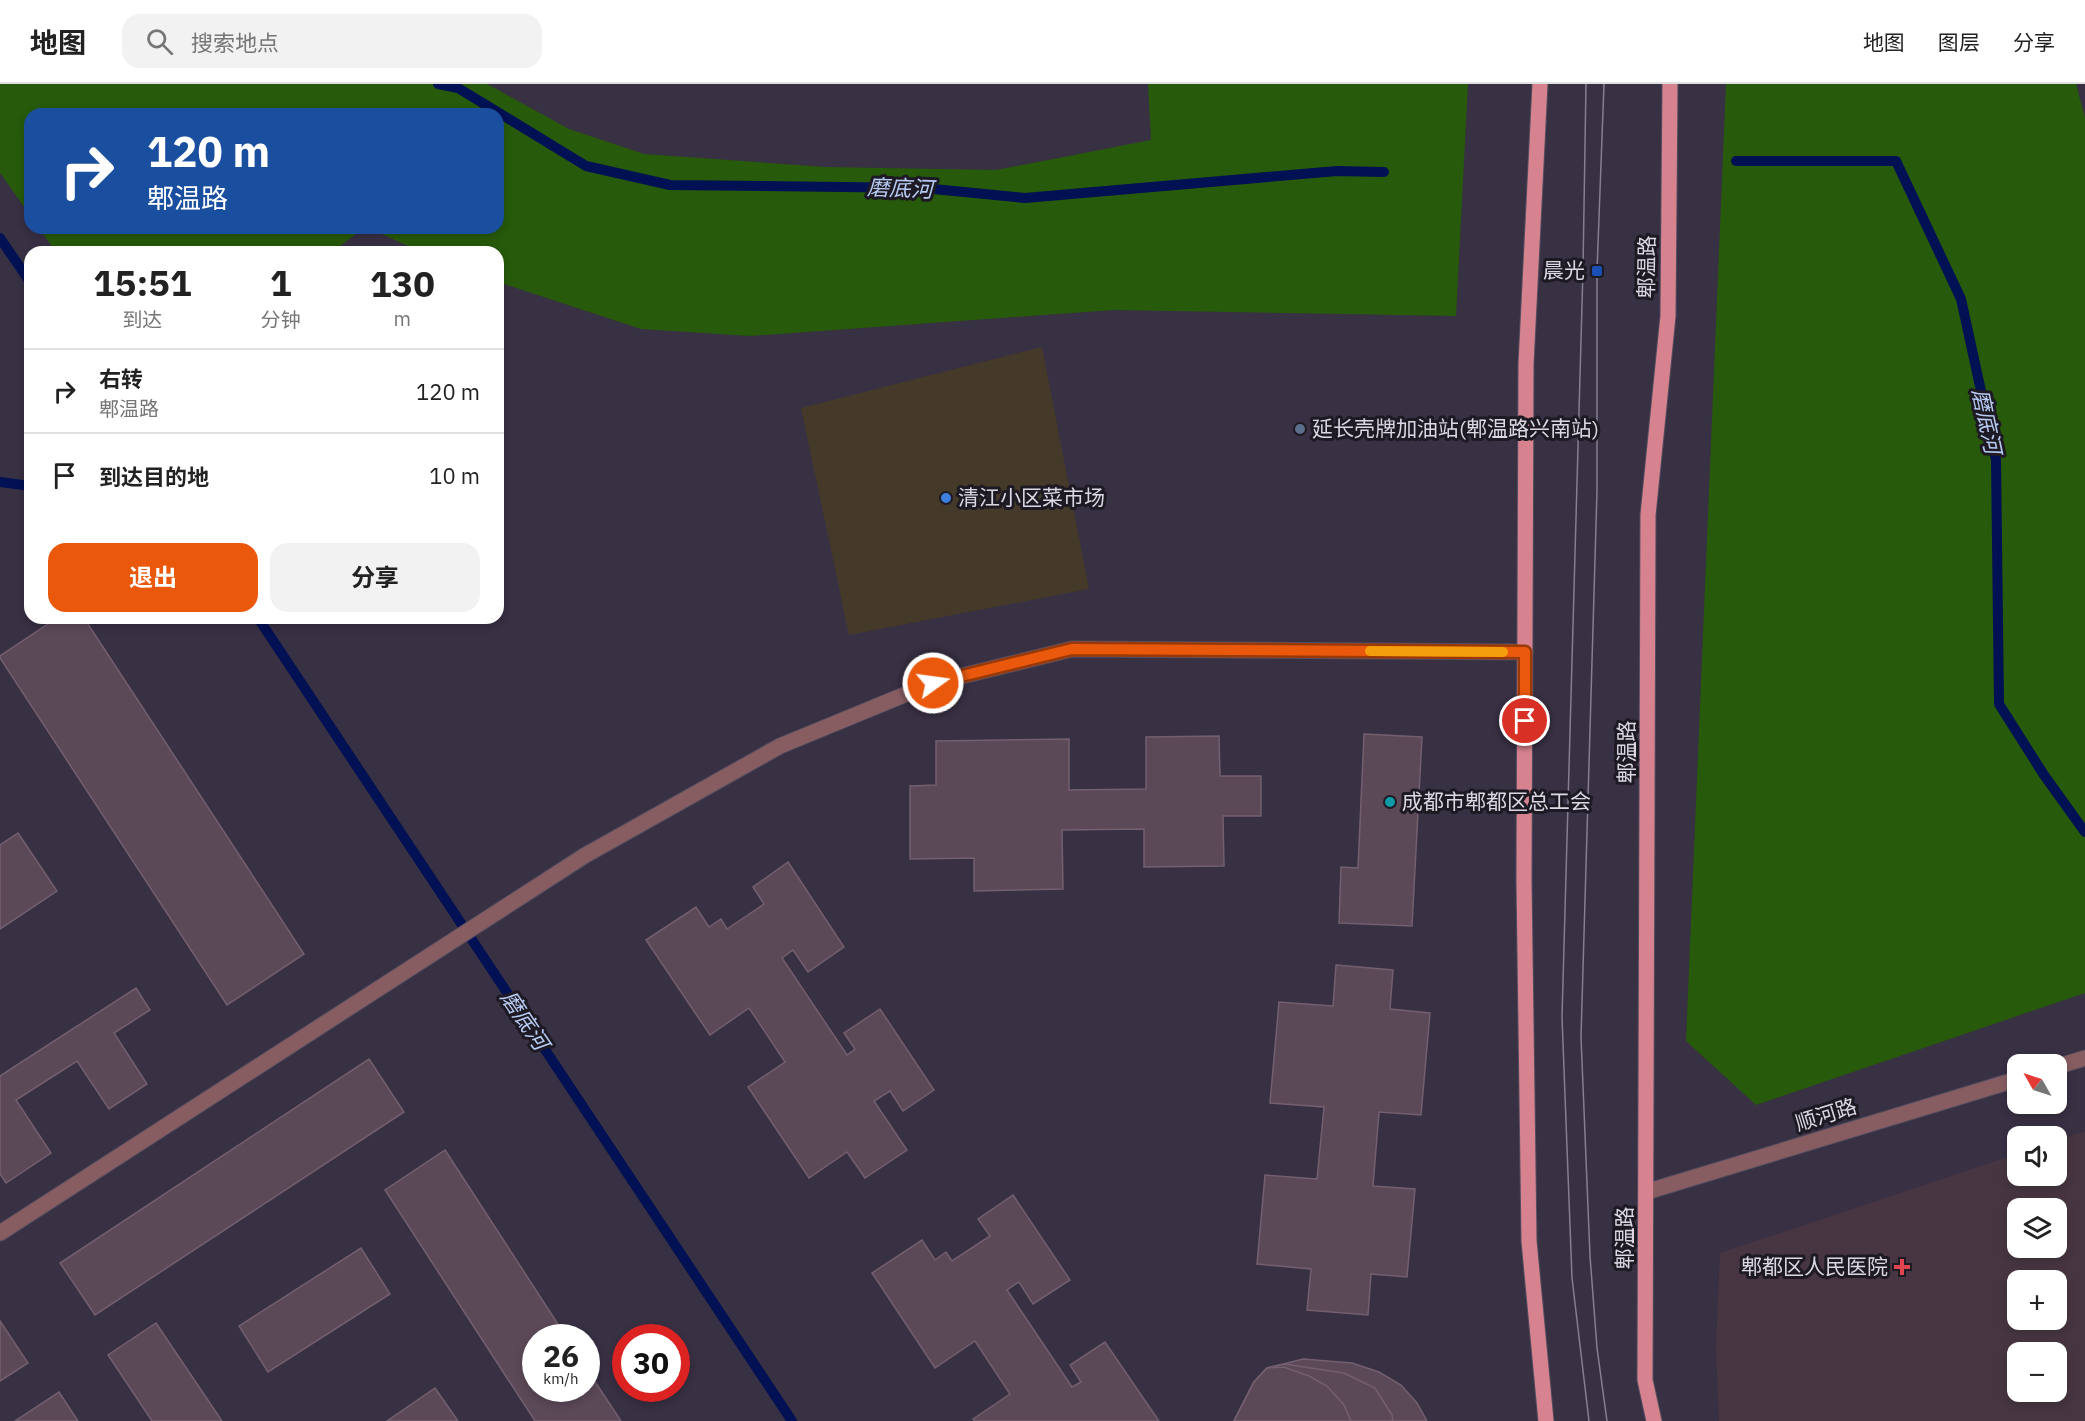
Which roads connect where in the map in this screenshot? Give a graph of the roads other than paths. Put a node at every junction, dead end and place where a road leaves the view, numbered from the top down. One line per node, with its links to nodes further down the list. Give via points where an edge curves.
1 (1540, 84): 3 (main road, via 1526,364)
2 (1670, 84): 7 (main road, 郫温路, via 1668,316 1648,515)
3 (1525, 652): 8 (street, via 1072,649 933,683 780,746 584,856); 9 (main road, via 1529,1241)
4 (2085, 1058): 5 (street)
5 (2067, 1063)
6 (2007, 1081): 7 (street, 顺河路)
7 (1646, 1192): 10 (main road, 郫温路, via 1645,1380)
8 (0, 1233)
9 (1546, 1421)
10 (1654, 1421)

